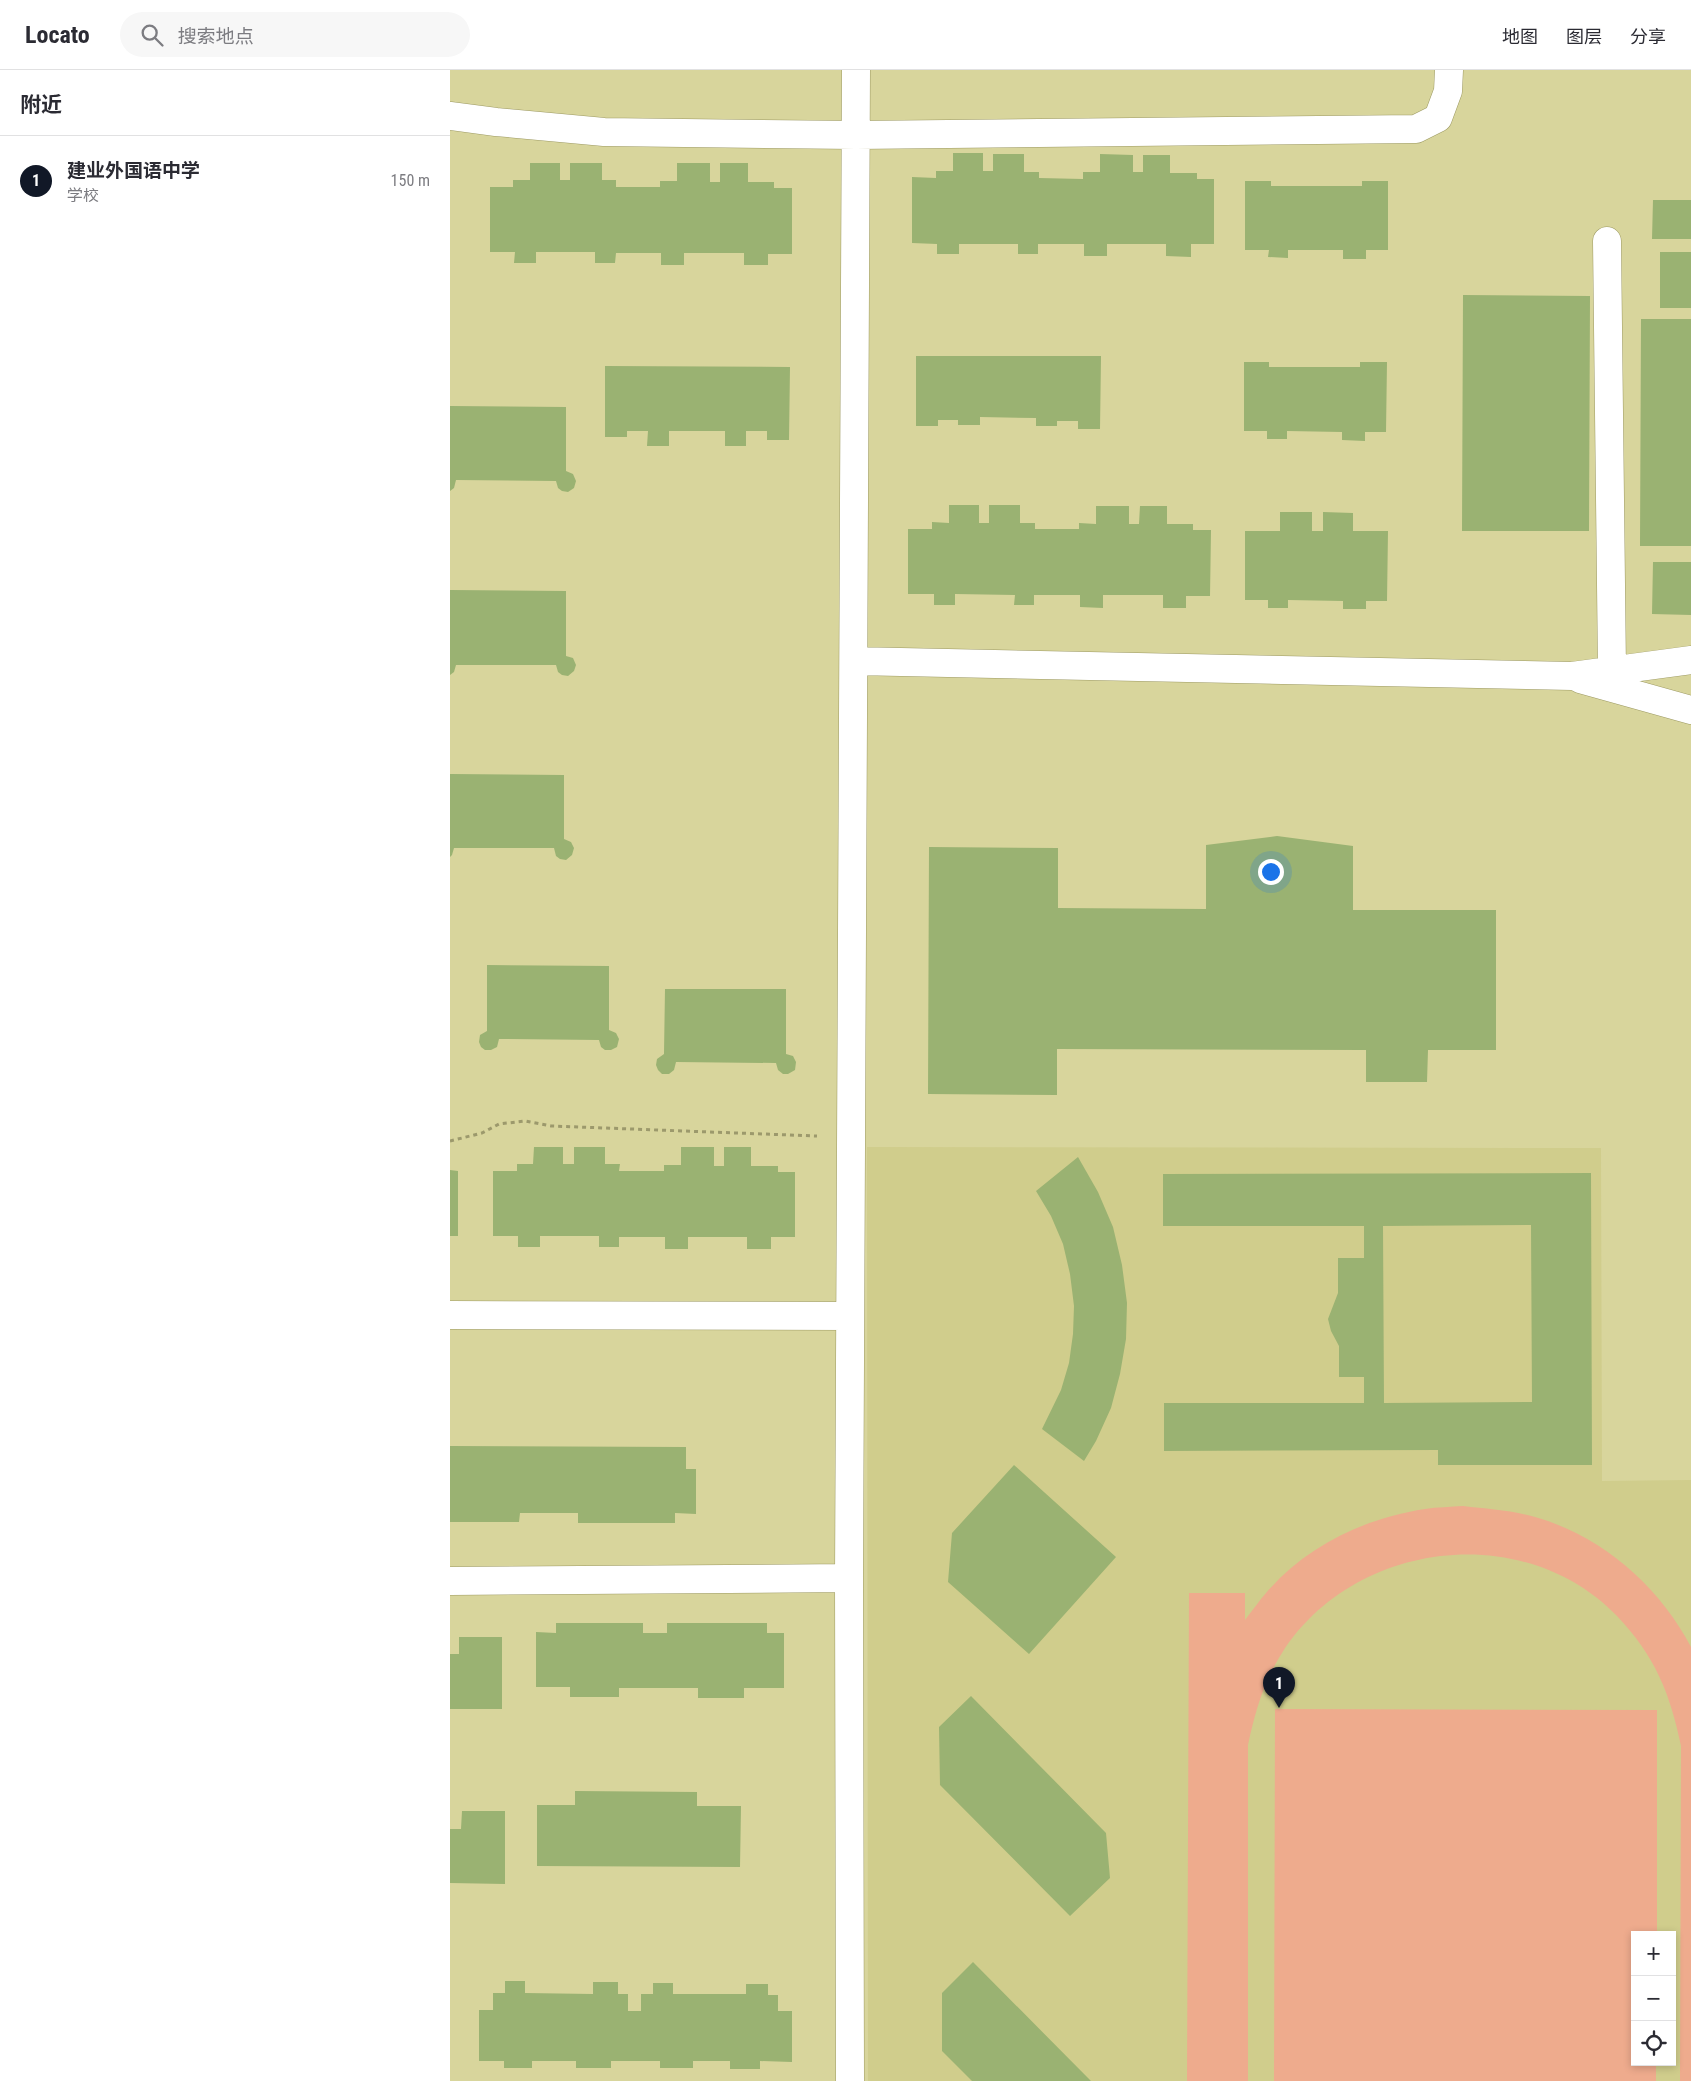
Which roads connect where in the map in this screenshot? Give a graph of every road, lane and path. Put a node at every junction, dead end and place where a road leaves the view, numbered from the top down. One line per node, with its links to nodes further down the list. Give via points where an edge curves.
1 (856, 70): 4 (lane)
2 (1449, 70): 4 (lane, via 1448,91 1438,118 1416,129)
3 (450, 116): 4 (lane, via 604,132)
4 (856, 135): 7 (lane)
5 (1607, 241): 8 (lane)
6 (1691, 660): 8 (lane)
7 (854, 661): 9 (lane); 11 (lane)
8 (1612, 670): 9 (lane)
9 (1572, 676): 10 (lane)
10 (1691, 710)
11 (851, 1137): 12 (path, via 552,1126 525,1120 499,1124 482,1133); 14 (lane)
12 (450, 1141)
13 (450, 1315): 14 (lane)
14 (850, 1316): 15 (lane)
15 (849, 1578): 16 (lane); 17 (lane)
16 (450, 1581)
17 (850, 2081)

